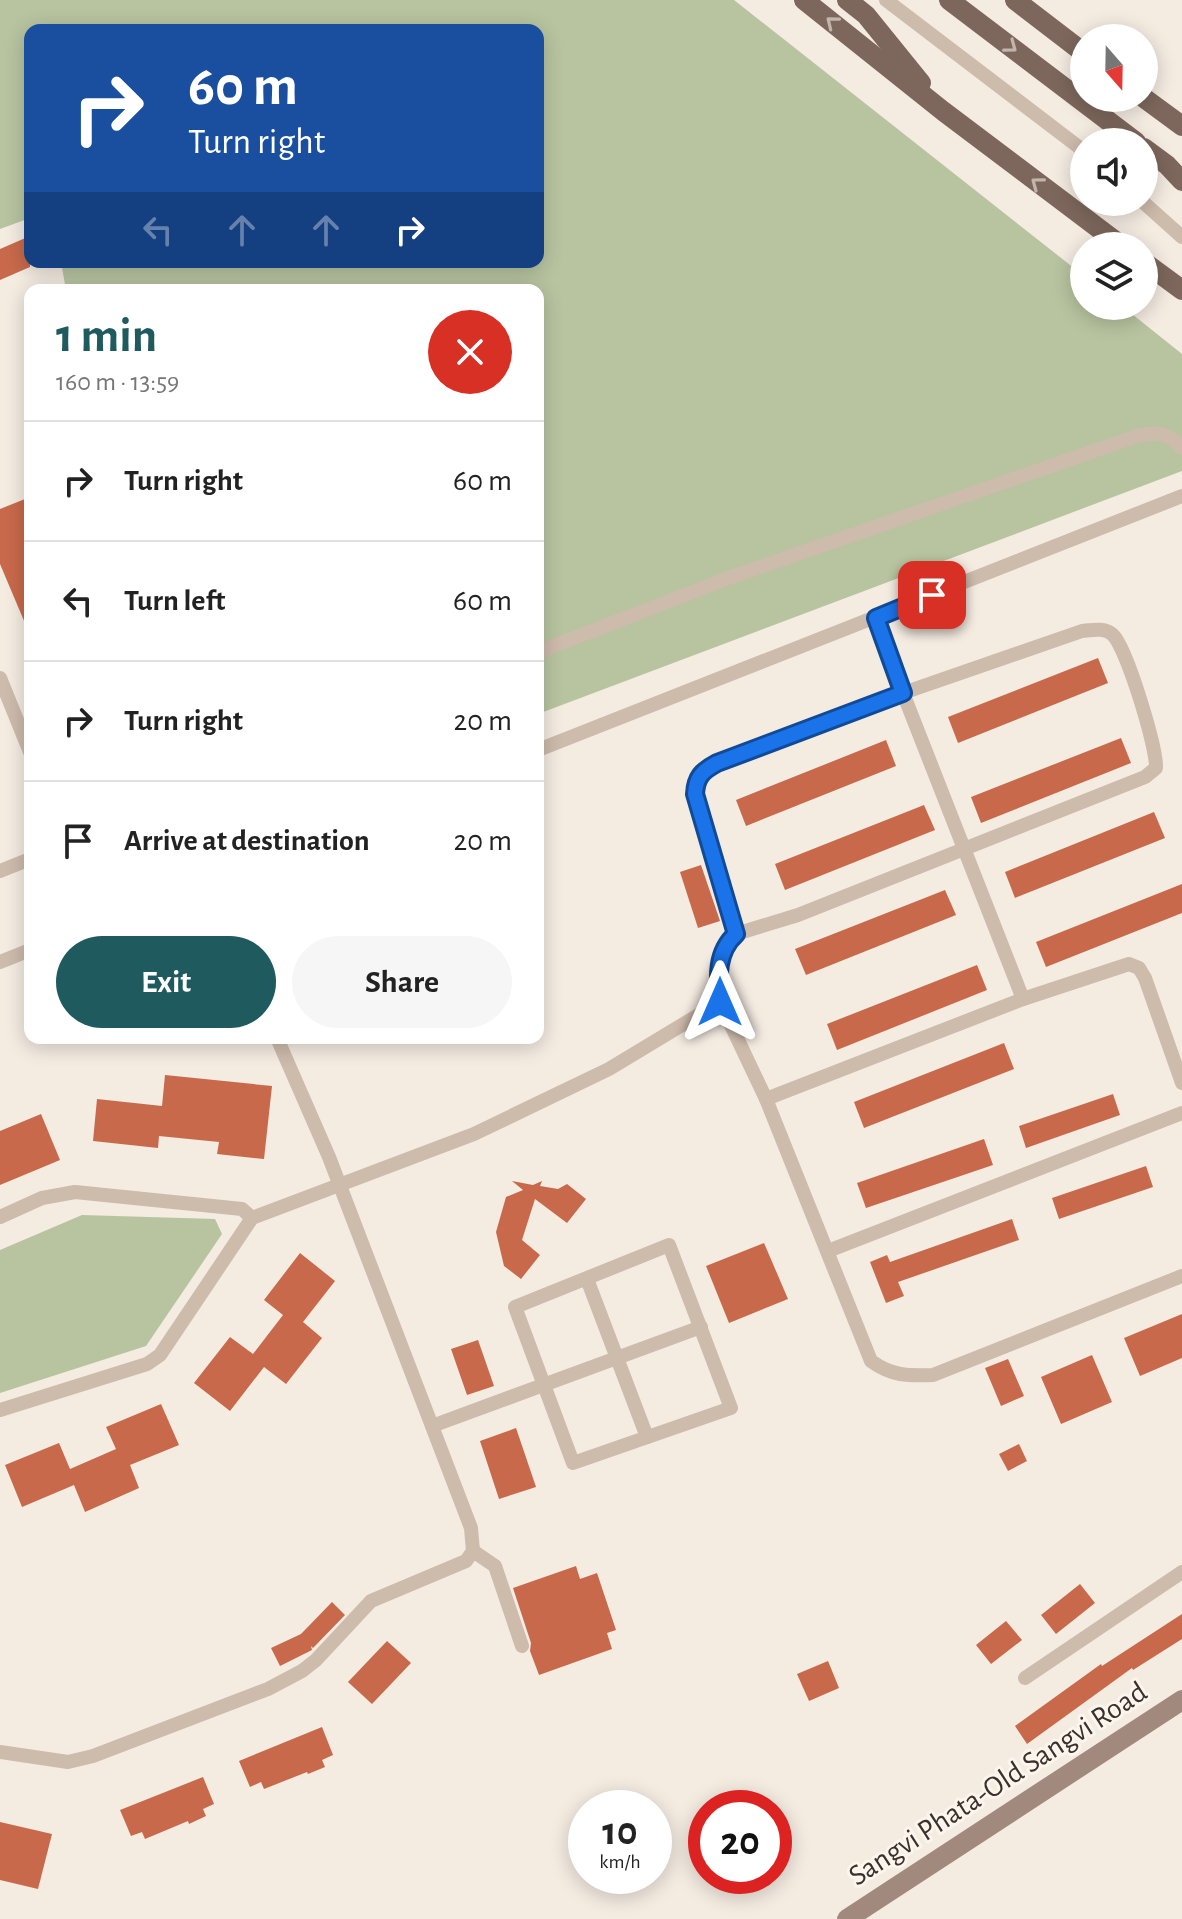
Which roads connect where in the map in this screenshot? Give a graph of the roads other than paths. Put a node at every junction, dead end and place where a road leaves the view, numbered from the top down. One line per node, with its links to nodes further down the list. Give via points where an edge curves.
1 (804, 0): 8 (main road, one-way to 1)
2 (847, 0): 8 (main road, via 866,15)
3 (886, 0): 11 (lane)
4 (949, 0): 10 (main road, one-way to 10)
5 (1015, 0): 6 (main road)
6 (1070, 42)
7 (1158, 108): 9 (main road)
8 (943, 111): 15 (main road, one-way to 8)
9 (1182, 126)
10 (1116, 128)
11 (1070, 140)
12 (1158, 160): 13 (main road)
13 (1177, 174)
14 (1158, 215): 16 (lane)
15 (1103, 232)
16 (1182, 237)
17 (1158, 272): 18 (main road)
18 (1182, 290)
19 (1182, 448): 22 (lane, via 1160,432 1140,435 731,577)
20 (1182, 496): 21 (lane)
21 (876, 618): 24 (lane); 26 (lane)
22 (544, 650)
23 (0, 678): 25 (lane)
24 (903, 693): 27 (lane); 27 (lane, via 1082,631 1112,634 1122,651 1155,745 1156,768 1145,777); 30 (lane, via 703,770 695,794)
25 (24, 737)
26 (544, 748)
27 (963, 849): 30 (lane); 33 (lane)
28 (24, 861): 29 (lane)
29 (1, 869)
30 (736, 934): 34 (lane, via 720,955)
31 (24, 952): 32 (lane)
32 (0, 962)
33 (1023, 999): 36 (lane, via 1129,964 1139,968); 37 (lane)
34 (720, 1002): 37 (lane); 39 (lane, via 609,1069 474,1134)
35 (280, 1044): 39 (lane)
36 (1182, 1083)
37 (766, 1099): 42 (lane)
38 (1182, 1113): 42 (lane)
39 (338, 1184): 41 (lane); 49 (lane)
40 (0, 1217): 41 (lane, via 42,1198 75,1192 242,1209)
41 (252, 1218): 48 (lane, via 160,1355 147,1364)
42 (828, 1251): 43 (lane, via 871,1361 900,1376 954,1368)
43 (1182, 1276)
44 (587, 1279): 45 (lane, via 669,1245); 46 (lane); 47 (lane, via 515,1307)
45 (701, 1327): 46 (lane); 50 (lane, via 731,1408)
46 (617, 1358): 47 (lane); 50 (lane)
47 (543, 1385): 49 (lane); 50 (lane, via 573,1463)
48 (0, 1410)
49 (432, 1426): 51 (lane, via 471,1528)
50 (647, 1437)
51 (473, 1551): 53 (lane, via 495,1566); 56 (lane, via 466,1561 371,1601 316,1660 268,1689 68,1762)
52 (1182, 1572): 54 (lane)
53 (522, 1646)
54 (1025, 1678)
55 (1182, 1700): 57 (main road, Sangvi Phata-Old Sangvi Road)
56 (0, 1752)
57 (847, 1919)

